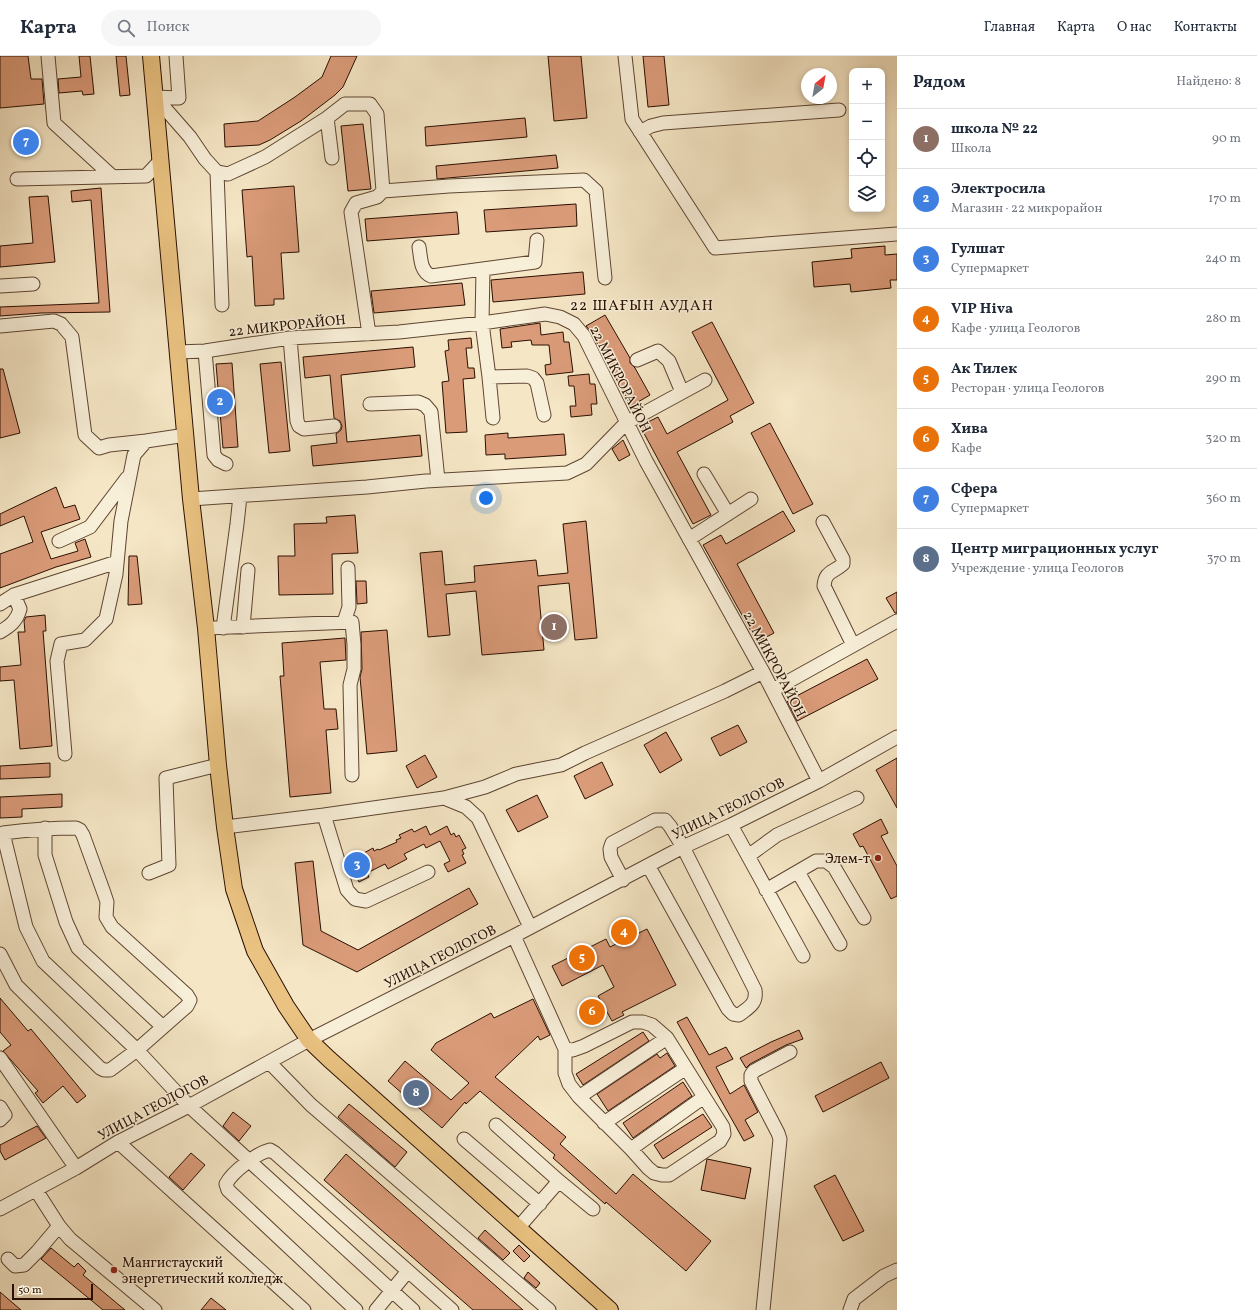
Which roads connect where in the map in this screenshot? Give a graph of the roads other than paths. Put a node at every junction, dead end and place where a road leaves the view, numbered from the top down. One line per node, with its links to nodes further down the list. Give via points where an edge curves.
1 (48, 56): 12 (street, via 54,123)
2 (151, 56): 5 (main road)
3 (176, 56): 5 (street, via 179,98)
4 (626, 56): 8 (street, via 632,119)
5 (155, 97): 10 (main road); 11 (street)
6 (839, 110): 8 (street, via 664,123)
7 (327, 118): 9 (street); 11 (street, via 265,157 228,174); 14 (street, via 345,104 370,104 377,114)
8 (640, 132): 15 (street, via 715,248)
9 (332, 158)
10 (161, 160): 12 (street, via 146,176); 28 (main road)
11 (217, 172): 22 (street)
12 (113, 177): 13 (street)
13 (17, 179)
14 (384, 191): 19 (street, via 584,180 596,191); 25 (street, via 377,197 356,203 351,212)
15 (897, 234)
16 (538, 240): 18 (street, via 537,259 533,263)
17 (419, 247): 18 (street, via 423,269 431,276)
18 (483, 269): 23 (street)
19 (604, 278)
20 (33, 284): 21 (street)
21 (0, 286)
22 (222, 304)
23 (482, 323): 25 (street, 22 МИКРОРАЙОН); 30 (street); 36 (street, 22 МИКРОРАЙОН, via 545,314 560,317 574,324 584,336)
24 (0, 326): 39 (street, via 49,321 61,324 72,337 85,434 99,448)
25 (369, 334): 26 (street, 22 МИКРОРАЙОН)
26 (290, 338): 27 (street, 22 МИКРОРАЙОН); 37 (street, via 299,426 304,429)
27 (205, 350): 28 (street, 22 МИКРОРАЙОН); 40 (street, via 214,455)
28 (178, 352): 38 (main road)
29 (637, 360): 32 (street, via 658,351 669,361)
30 (489, 377): 34 (street, via 533,378 537,383); 35 (street)
31 (705, 380): 32 (street)
32 (682, 392): 36 (street)
33 (370, 404): 43 (street, via 418,402 425,405 431,412)
34 (544, 415)
35 (493, 418)
36 (626, 423): 43 (street, via 586,464 567,473); 49 (street, 22 МИКРОРАЙОН)
37 (334, 426)
38 (186, 435): 39 (street); 45 (main road)
39 (146, 441): 42 (street, via 134,455)
40 (226, 464)
41 (704, 474): 47 (street)
42 (130, 475): 50 (street, via 90,527); 51 (street, via 121,521)
43 (438, 480): 44 (street)
44 (240, 496): 45 (street); 60 (street)
45 (192, 499): 59 (main road)
46 (751, 500): 47 (street)
47 (728, 514): 49 (street)
48 (823, 522): 62 (street, via 843,559 843,564 824,578 824,586)
49 (689, 539): 63 (street, 22 МИКРОРАЙОН)
50 (58, 541)
51 (117, 562): 54 (street); 66 (street, via 106,619 85,640 61,644 57,662)
52 (348, 568): 56 (street, via 349,607)
53 (248, 570): 58 (street)
54 (14, 595): 55 (street); 61 (street, via 20,609 18,616 13,624)
55 (0, 604)
56 (344, 622): 58 (street); 68 (street, via 352,622 354,645 354,669 350,685)
57 (897, 622): 62 (street)
58 (243, 627): 60 (street)
59 (206, 628): 60 (street); 67 (main road)
60 (223, 628)
61 (0, 632)
62 (853, 645): 64 (street)
63 (763, 672): 64 (street, 22 МИКРОРАЙОН); 70 (street, via 561,765 516,774 485,787)
64 (773, 690): 69 (street, 22 МИКРОРАЙОН)
65 (897, 737): 69 (street, УЛИЦА ГЕОЛОГОВ)
66 (65, 754)
67 (218, 765): 74 (main road); 82 (street, via 166,778 168,865)
68 (352, 775)
69 (818, 780): 73 (street, УЛИЦА ГЕОЛОГОВ)
70 (444, 798): 72 (street); 86 (street, via 466,807 478,818)
71 (857, 798): 78 (street, via 776,835)
72 (324, 815): 74 (street); 80 (street, via 347,890 355,899 366,901)
73 (731, 825): 77 (street, УЛИЦА ГЕОЛОГОВ); 78 (street)
74 (225, 827): 93 (main road, via 234,889 255,951 286,1006)
75 (45, 828): 76 (street); 91 (street, via 45,855 66,922 78,948); 91 (street, via 80,830 104,892 107,902 106,917 112,927 190,1000 187,1006)
76 (1, 834): 95 (street, via 26,927 43,961)
77 (683, 847): 79 (street, УЛИЦА ГЕОЛОГОВ); 79 (street, via 755,990 756,997 753,1003 739,1015 728,1010); 83 (street, via 665,820 655,820 612,843 611,857)
78 (748, 856): 84 (street)
79 (649, 867): 83 (street, УЛИЦА ГЕОЛОГОВ)
80 (428, 872)
81 (798, 872): 84 (street); 85 (street, via 816,861 826,861 834,867); 88 (street)
82 (149, 873)
83 (623, 880): 86 (street, УЛИЦА ГЕОЛОГОВ)
84 (766, 890): 90 (street)
85 (864, 918)
86 (530, 927): 87 (street, УЛИЦА ГЕОЛОГОВ)
87 (514, 936): 93 (street, УЛИЦА ГЕОЛОГОВ); 94 (street)
88 (840, 944)
89 (0, 954): 95 (street, via 16,984 100,1068 110,1070)
90 (803, 956)
91 (163, 1027): 95 (street)
92 (667, 1038): 94 (street, via 652,1025 632,1022 584,1046 574,1050); 99 (street); 100 (street)
93 (309, 1040): 98 (street, УЛИЦА ГЕОЛОГОВ); 118 (main road)
94 (565, 1049): 100 (street, via 565,1073 569,1084)
95 (138, 1050): 102 (street)
96 (790, 1052): 131 (street, via 751,1075 751,1081 780,1139)
97 (0, 1058): 111 (street)
98 (269, 1062): 102 (street, УЛИЦА ГЕОЛОГОВ); 129 (street, via 311,1105)
99 (686, 1068): 101 (street); 105 (street)
100 (579, 1097): 105 (street)
101 (704, 1097): 109 (street); 109 (street, via 723,1127 724,1134 714,1146 669,1175 654,1173)
102 (189, 1106): 108 (street, УЛИЦА ГЕОЛОГОВ); 110 (street)
103 (0, 1107): 104 (street, via 5,1115)
104 (0, 1120)
105 (604, 1123): 109 (street)
106 (496, 1125): 112 (street)
107 (464, 1139): 114 (street)
108 (118, 1142): 111 (street, УЛИЦА ГЕОЛОГОВ); 124 (street)
109 (631, 1149)
110 (249, 1161): 121 (street, via 264,1151 270,1150 275,1153); 122 (street); 125 (street, via 228,1178 228,1190)
111 (76, 1168): 113 (street, УЛИЦА ГЕОЛОГОВ)
112 (559, 1181): 114 (street); 116 (street)
113 (36, 1190): 115 (street, УЛИЦА ГЕОЛОГОВ); 117 (street)
114 (540, 1204): 118 (street)
115 (0, 1209)
116 (593, 1209)
117 (59, 1226): 119 (street, via 24,1265 15,1266); 123 (street, via 70,1239)
118 (518, 1228): 130 (main road)
119 (8, 1259)
120 (897, 1270): 132 (street, via 884,1276 854,1299)
121 (408, 1271): 122 (street); 128 (street)
122 (392, 1291): 126 (street); 127 (street)
123 (155, 1310)
124 (304, 1310)
125 (356, 1310)
126 (376, 1310)
127 (413, 1310)
128 (452, 1310)
129 (549, 1310)
130 (610, 1310)
131 (763, 1310)
132 (850, 1310)

